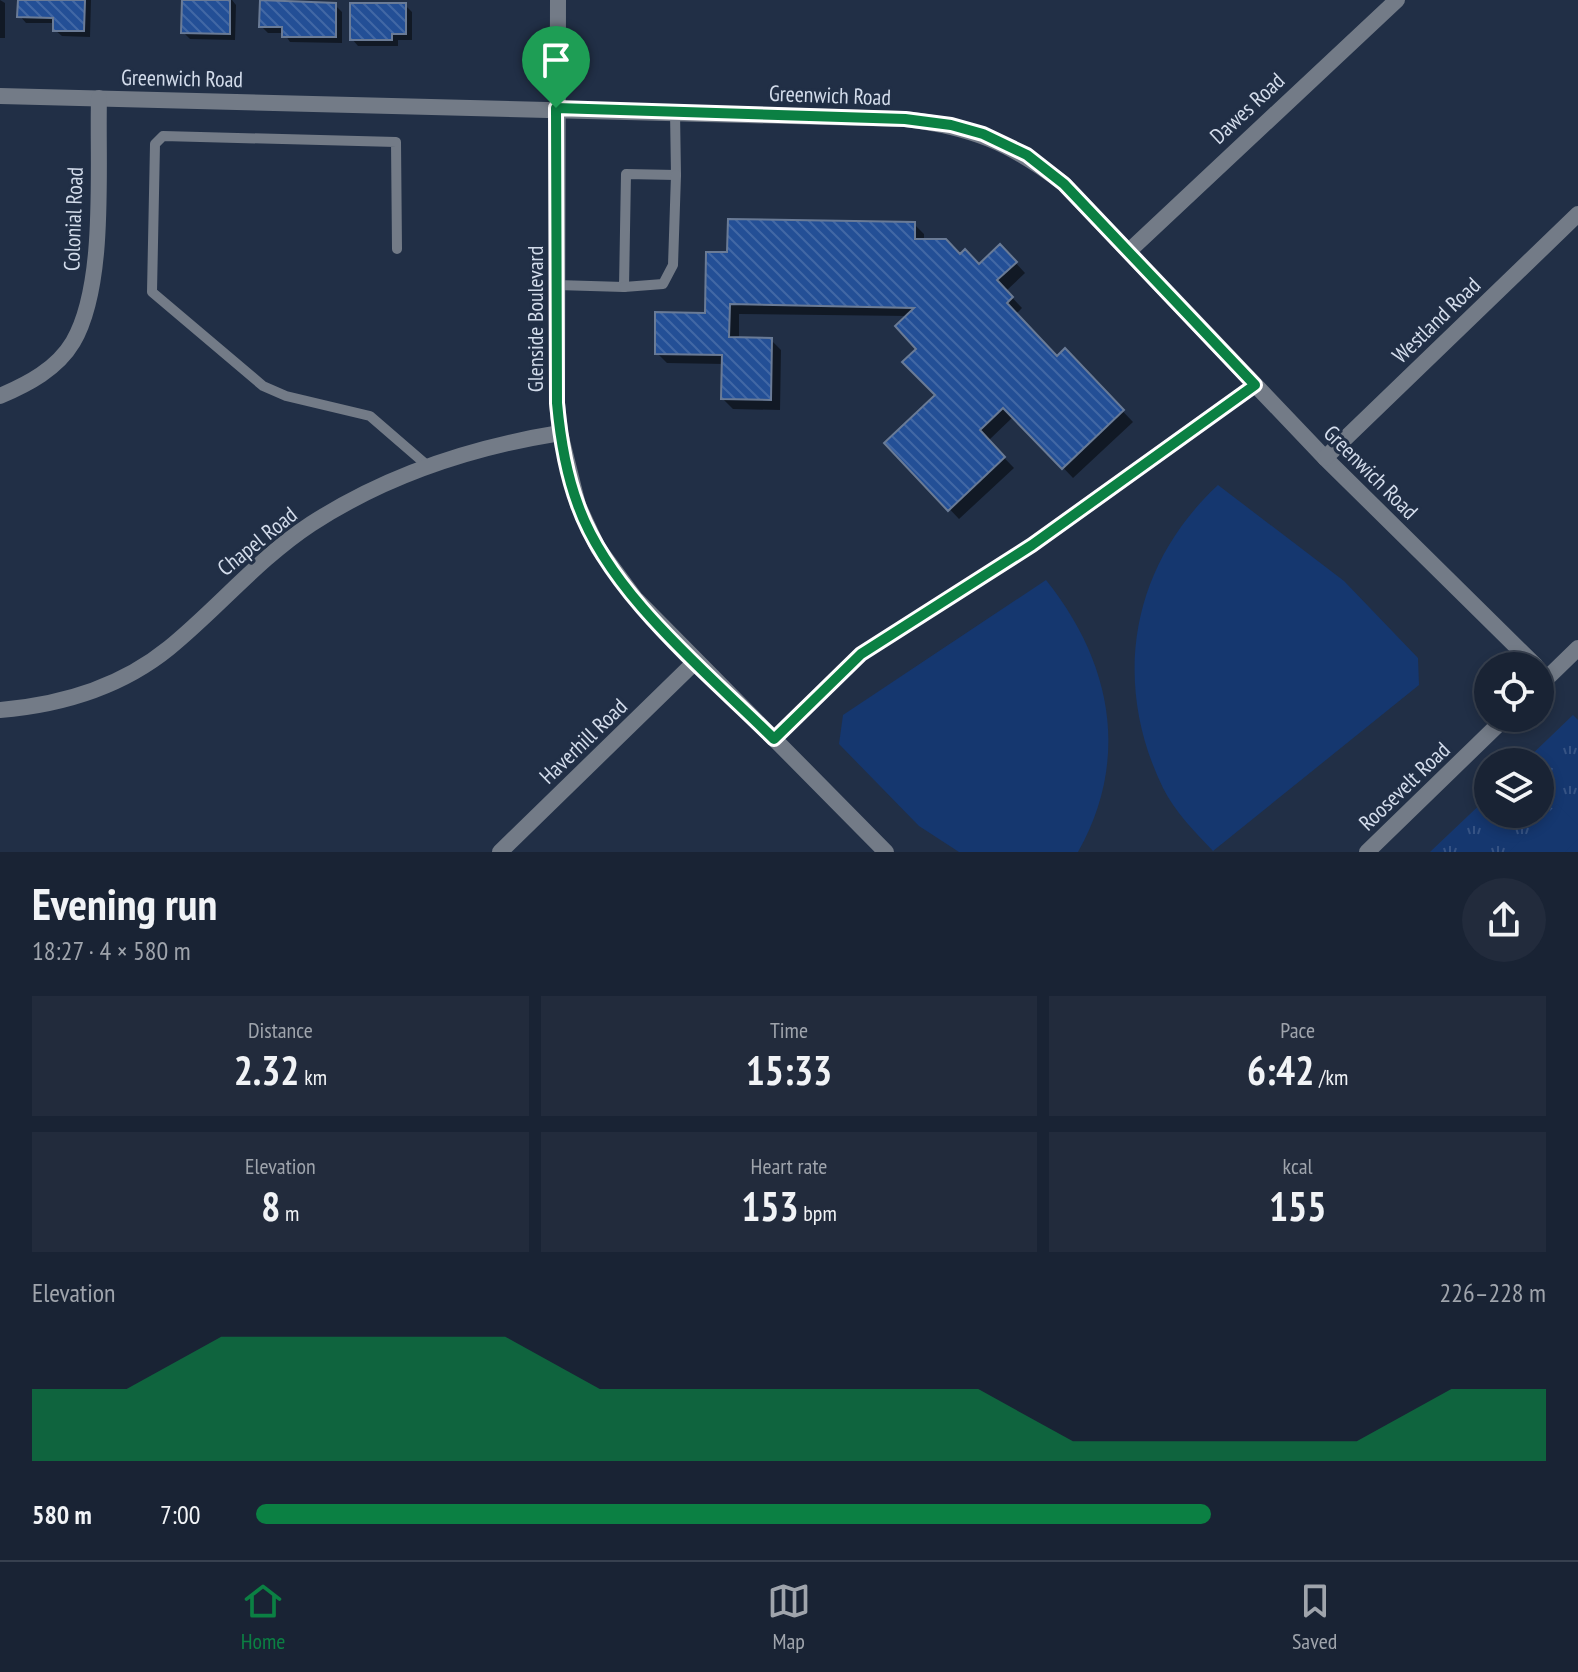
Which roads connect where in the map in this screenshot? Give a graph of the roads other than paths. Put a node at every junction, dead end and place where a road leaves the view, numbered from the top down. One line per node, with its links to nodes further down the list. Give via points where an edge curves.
1 (558, 0): 5 (street, Glenside Boulevard)
2 (1397, 0): 10 (street, Dawes Road)
3 (0, 96): 4 (street, Greenwich Road)
4 (99, 98): 5 (street, Greenwich Road); 14 (street, Colonial Road, via 94,286 73,342 55,364)
5 (556, 108): 6 (street, Greenwich Road); 11 (street, Glenside Boulevard)
6 (675, 112): 7 (lane); 10 (street, Greenwich Road, via 905,119 983,134 1027,155 1064,184)
7 (676, 175): 12 (lane, via 673,265 668,276 663,284); 12 (lane, via 626,174)
8 (1578, 214): 16 (street, Westland Road)
9 (397, 249): 17 (lane, via 396,142 163,136 155,144 152,292 263,386 370,416)
10 (1129, 251): 13 (street, Greenwich Road)
11 (557, 285): 12 (lane); 15 (street, Glenside Boulevard)
12 (624, 287)
13 (1255, 385): 16 (street, Greenwich Road); 24 (lane, via 1032,545 861,654)
14 (0, 396)
15 (560, 433): 17 (street, Chapel Road); 20 (street, Glenside Boulevard, via 578,505 598,548 635,598)
16 (1325, 458): 19 (street, Greenwich Road)
17 (429, 467): 22 (street, Chapel Road, via 310,525 167,649 136,669 84,695)
18 (1578, 648): 21 (street)
19 (1519, 652)
20 (696, 661): 24 (street, Glenside Boulevard); 25 (street, Haverhill Road)
21 (1554, 665)
22 (0, 710)
23 (1491, 732): 27 (street, Roosevelt Road)
24 (774, 739): 26 (street, Glenside Boulevard)
25 (500, 852)
26 (886, 852)
27 (1367, 852)

